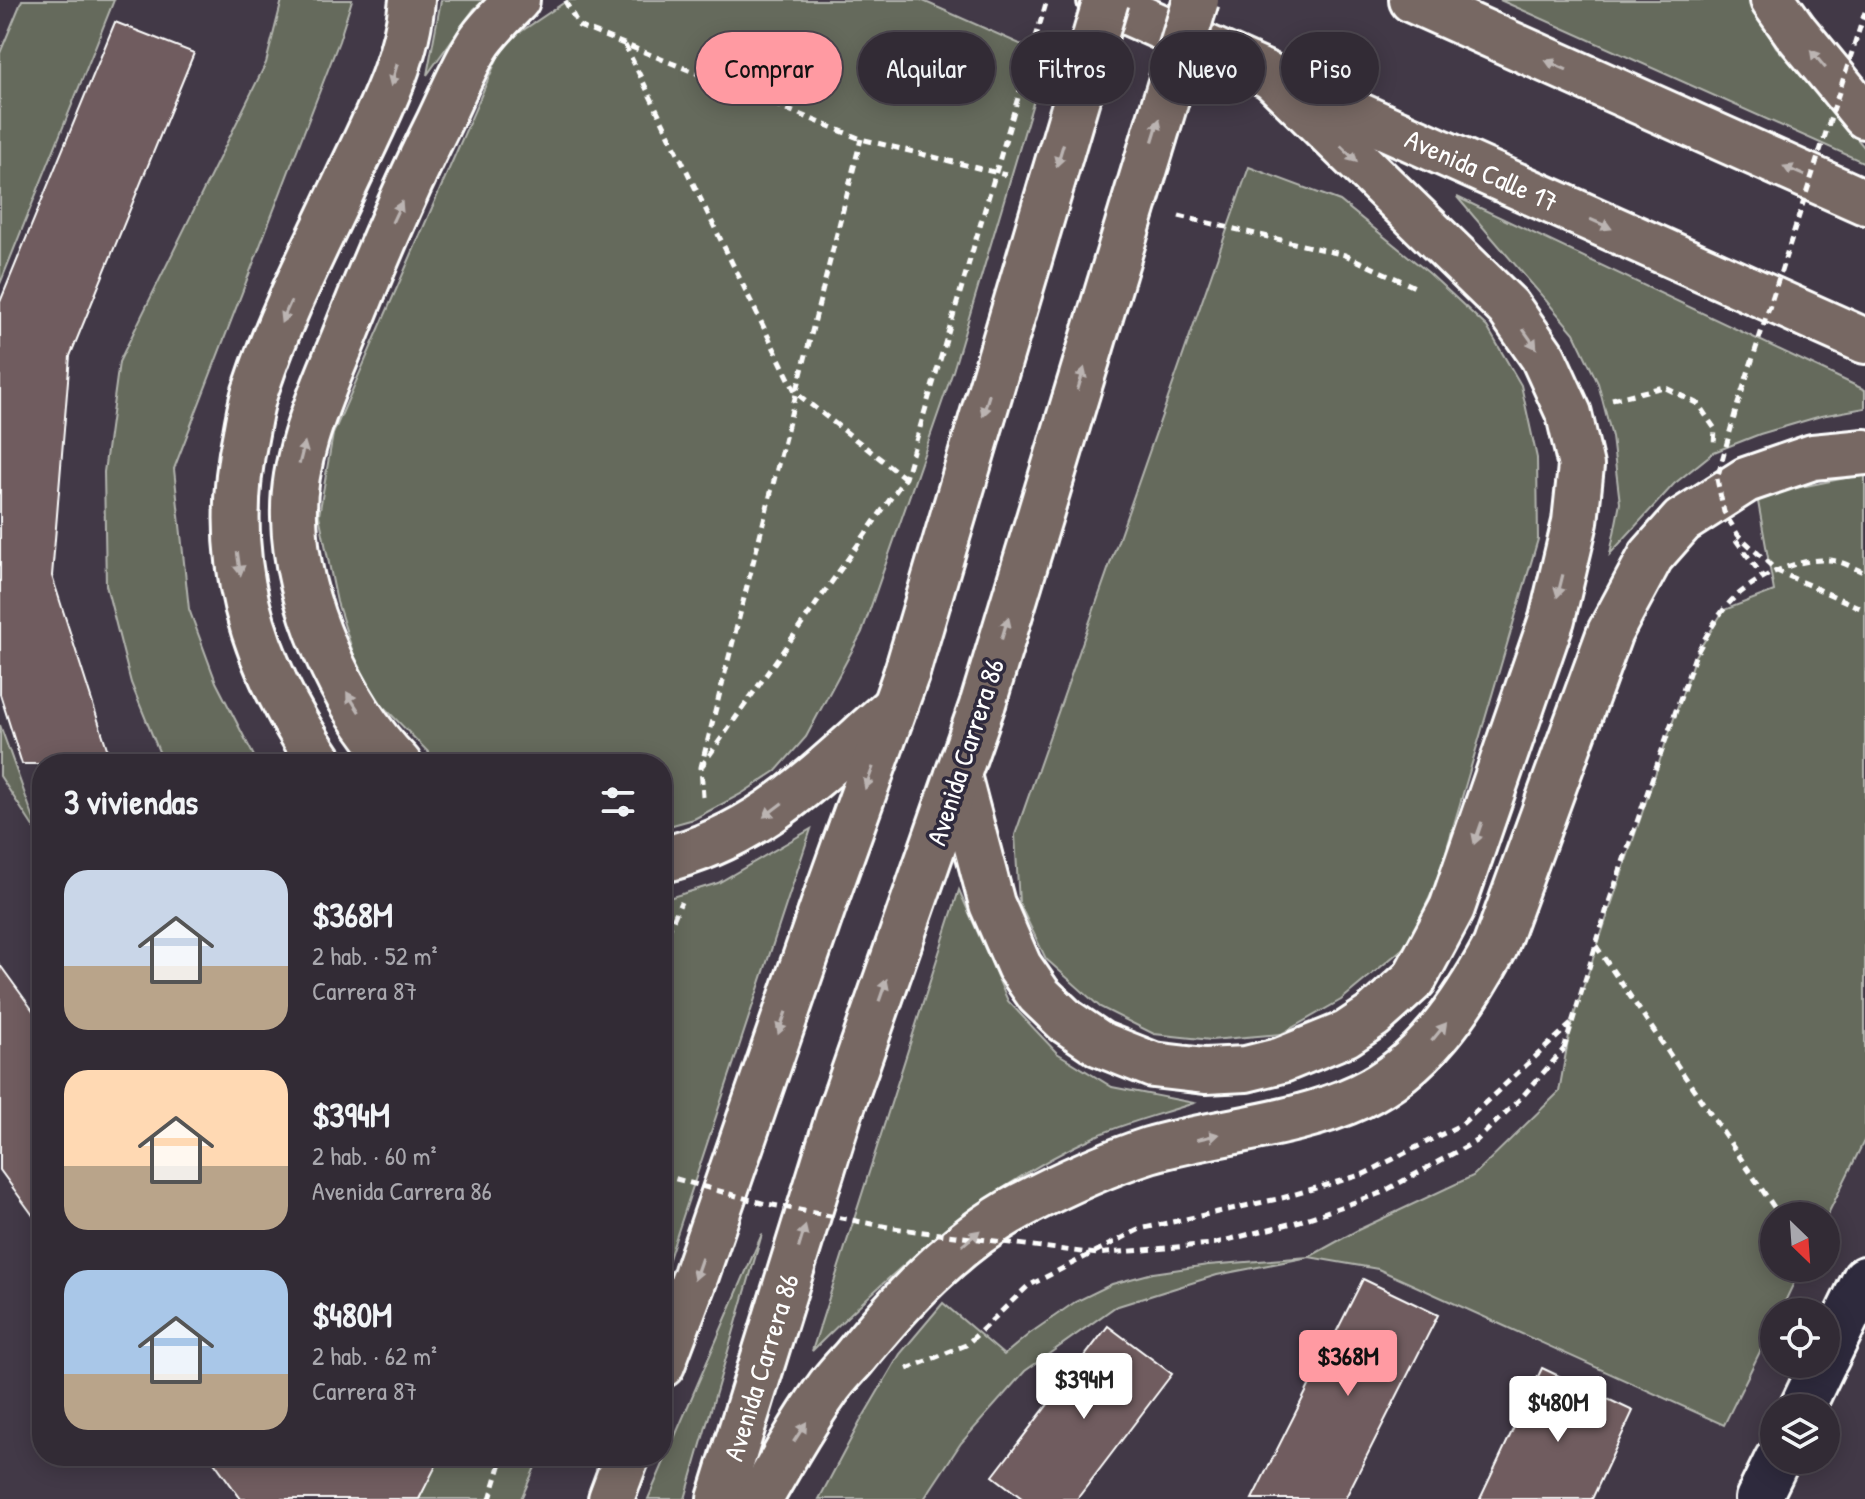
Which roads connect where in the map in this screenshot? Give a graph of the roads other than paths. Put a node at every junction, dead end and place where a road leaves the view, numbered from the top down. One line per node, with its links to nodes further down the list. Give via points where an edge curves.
1 (412, 0): 14 (main road, one-way to 14, via 389,92 255,389 237,475 237,550 244,601 279,695)
2 (517, 0): 15 (main road, one-way to 2, via 344,688 300,575 293,517 298,470 310,423 426,148 479,42)
3 (1100, 0): 8 (main road, Avenida Calle 17)
4 (1106, 0): 13 (main road, one-way to 13, bridge)
5 (1196, 0): 16 (main road, Avenida Carrera 86, one-way to 5, bridge)
6 (1412, 0): 10 (main road, one-way to 6)
7 (1773, 0): 9 (main road, one-way to 7)
8 (1274, 79): 11 (main road, Avenida Calle 17, one-way to 11); 16 (main road, one-way to 16, via 1508,307 1543,357 1569,414 1581,466 1575,522 1552,619 1452,908 1414,979 1346,1034 1246,1069 1153,1065 1100,1044 1066,1021 1019,966 992,904)
9 (1865, 116)
10 (1865, 202)
11 (1865, 341)
12 (1865, 452): 25 (main road, one-way to 12, via 827,1389 881,1325 979,1231 1022,1205 1149,1151 1325,1110 1361,1096 1433,1041 1469,994 1495,947 1617,619 1651,556 1713,483 1746,480 1813,457)
13 (902, 688): 17 (main road, one-way to 17, via 768,815 729,837); 20 (main road, one-way to 20)
14 (316, 754)
15 (389, 754)
16 (958, 775): 24 (main road, Avenida Carrera 86, one-way to 16, via 839,1115)
17 (672, 858)
18 (1865, 1279): 19 (street)
19 (1840, 1330)
20 (672, 1339)
21 (623, 1466): 23 (main road)
22 (1770, 1474): 26 (street)
23 (611, 1499)
24 (720, 1499)
25 (760, 1499)
26 (1758, 1499)

